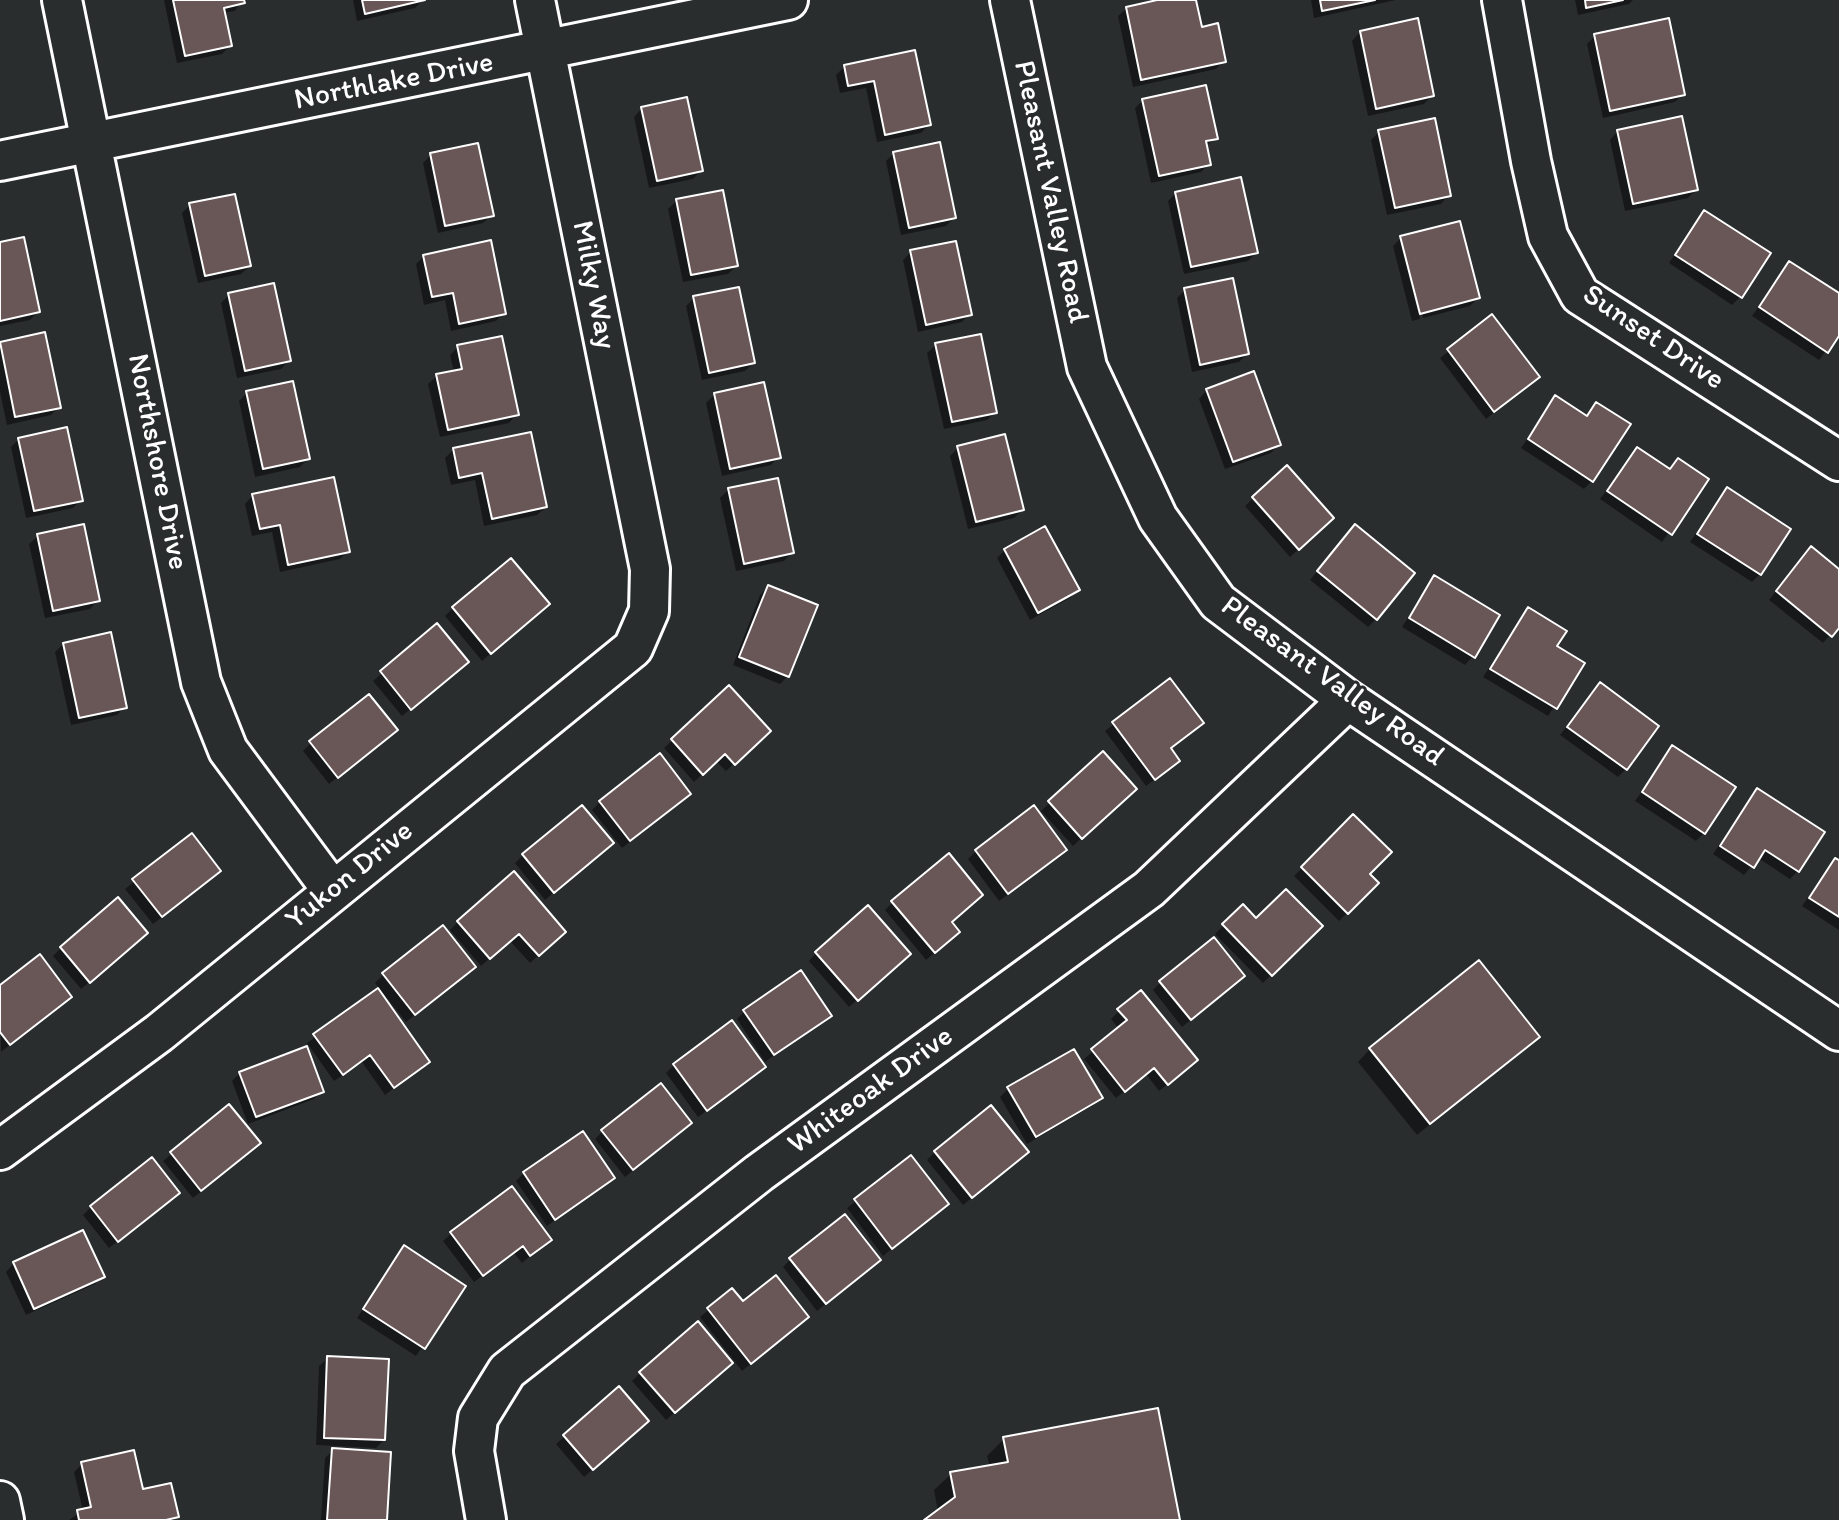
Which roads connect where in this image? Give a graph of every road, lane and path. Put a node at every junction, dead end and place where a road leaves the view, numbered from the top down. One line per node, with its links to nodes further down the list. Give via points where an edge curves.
1 (62, 0): 7 (street, Northshore Drive)
2 (535, 0): 6 (street, Milky Way)
3 (788, 0): 6 (street, Northlake Drive)
4 (1010, 0): 11 (street, Pleasant Valley Road, via 1087,368 1158,518 1218,602)
5 (1502, 0): 9 (street, Sunset Drive, via 1548,236 1580,295)
6 (545, 51): 7 (street, Northlake Drive); 10 (street, Milky Way)
7 (93, 143): 8 (street, Northlake Drive); 12 (street, Northshore Drive, via 201,682 228,750)
8 (0, 161)
9 (1839, 461)
10 (650, 569): 12 (street, Yukon Drive, via 649,611 633,648)
11 (1348, 701): 13 (street, Pleasant Valley Road); 17 (street, Whiteoak Drive, via 1149,889 759,1173 507,1371 478,1418 474,1451)
12 (332, 890): 14 (street, Yukon Drive, via 159,1033)
13 (1839, 1031)
14 (0, 1150)
15 (0, 1501): 16 (street)
16 (4, 1520)
17 (486, 1520)

